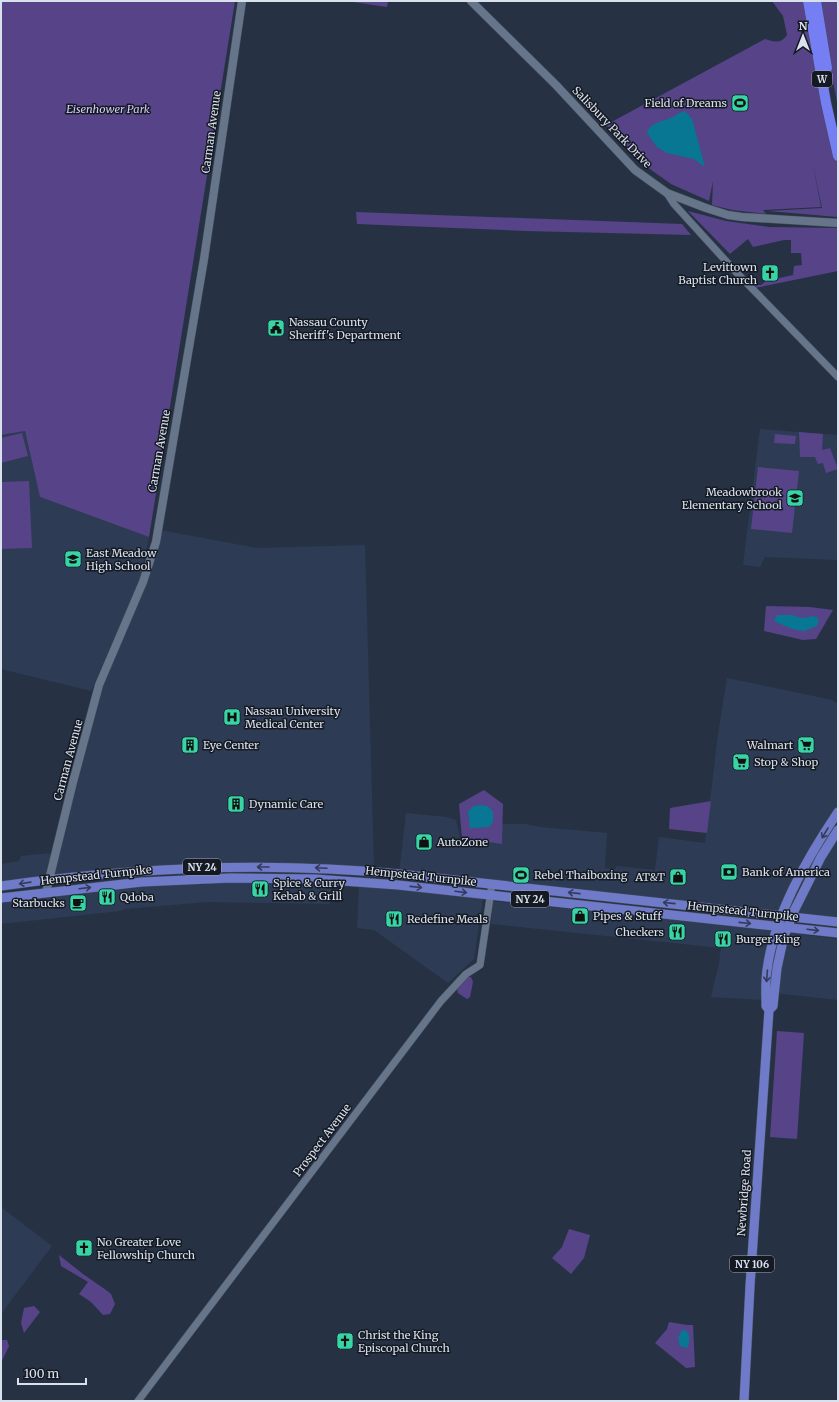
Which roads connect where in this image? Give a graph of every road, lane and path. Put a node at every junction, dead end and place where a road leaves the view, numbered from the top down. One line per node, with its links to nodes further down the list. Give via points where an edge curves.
1 (242, 1): 12 (main road, Carman Avenue, via 204,259 156,538 143,582 99,685)
2 (471, 1): 7 (main road, Salisbury Park Drive, via 556,85 636,170)
3 (808, 1): 6 (highway, W)
4 (816, 1): 5 (highway, W)
5 (838, 125)
6 (838, 156)
7 (667, 193): 8 (main road, Salisbury Park Drive, via 735,216); 9 (street, via 735,271)
8 (838, 222)
9 (838, 377)
10 (838, 814): 18 (main road, NY 106, one-way to 18, via 803,869)
11 (838, 830): 19 (main road, NY 106, via 821,857)
12 (49, 880): 13 (main road, Hempstead Turnpike / NY 24, one-way to 12, via 365,871 294,867 172,869 116,872); 14 (main road, Hempstead Turnpike / NY 24, one-way to 14); 15 (main road, Carman Avenue)
13 (492, 884): 16 (street, Prospect Avenue); 18 (main road, Hempstead Turnpike / NY 24, one-way to 13)
14 (1, 886)
15 (46, 892): 16 (main road, Hempstead Turnpike / NY 24, one-way to 16, via 142,882 293,878 398,885); 17 (main road, Hempstead Turnpike / NY 24)
16 (490, 895): 21 (main road, Hempstead Turnpike / NY 24, one-way to 21); 25 (street, Prospect Avenue, via 480,964 466,974 441,1001)
17 (1, 898)
18 (781, 915): 19 (main road, Hempstead Turnpike / NY 24); 21 (main road, NY 106)
19 (792, 916): 20 (main road, Hempstead Turnpike / NY 24); 22 (main road, Newbridge Road / NY 106)
20 (838, 922)
21 (778, 926): 22 (main road, Hempstead Turnpike / NY 24); 24 (main road, Newbridge Road / NY 106, one-way to 24, via 766,974 766,1006)
22 (787, 927): 23 (main road, Hempstead Turnpike / NY 24, one-way to 23); 24 (main road, Newbridge Road / NY 106, via 780,948 773,1006)
23 (838, 933)
24 (769, 1010): 26 (main road, Newbridge Road / NY 106)
25 (138, 1401)
26 (744, 1401)

